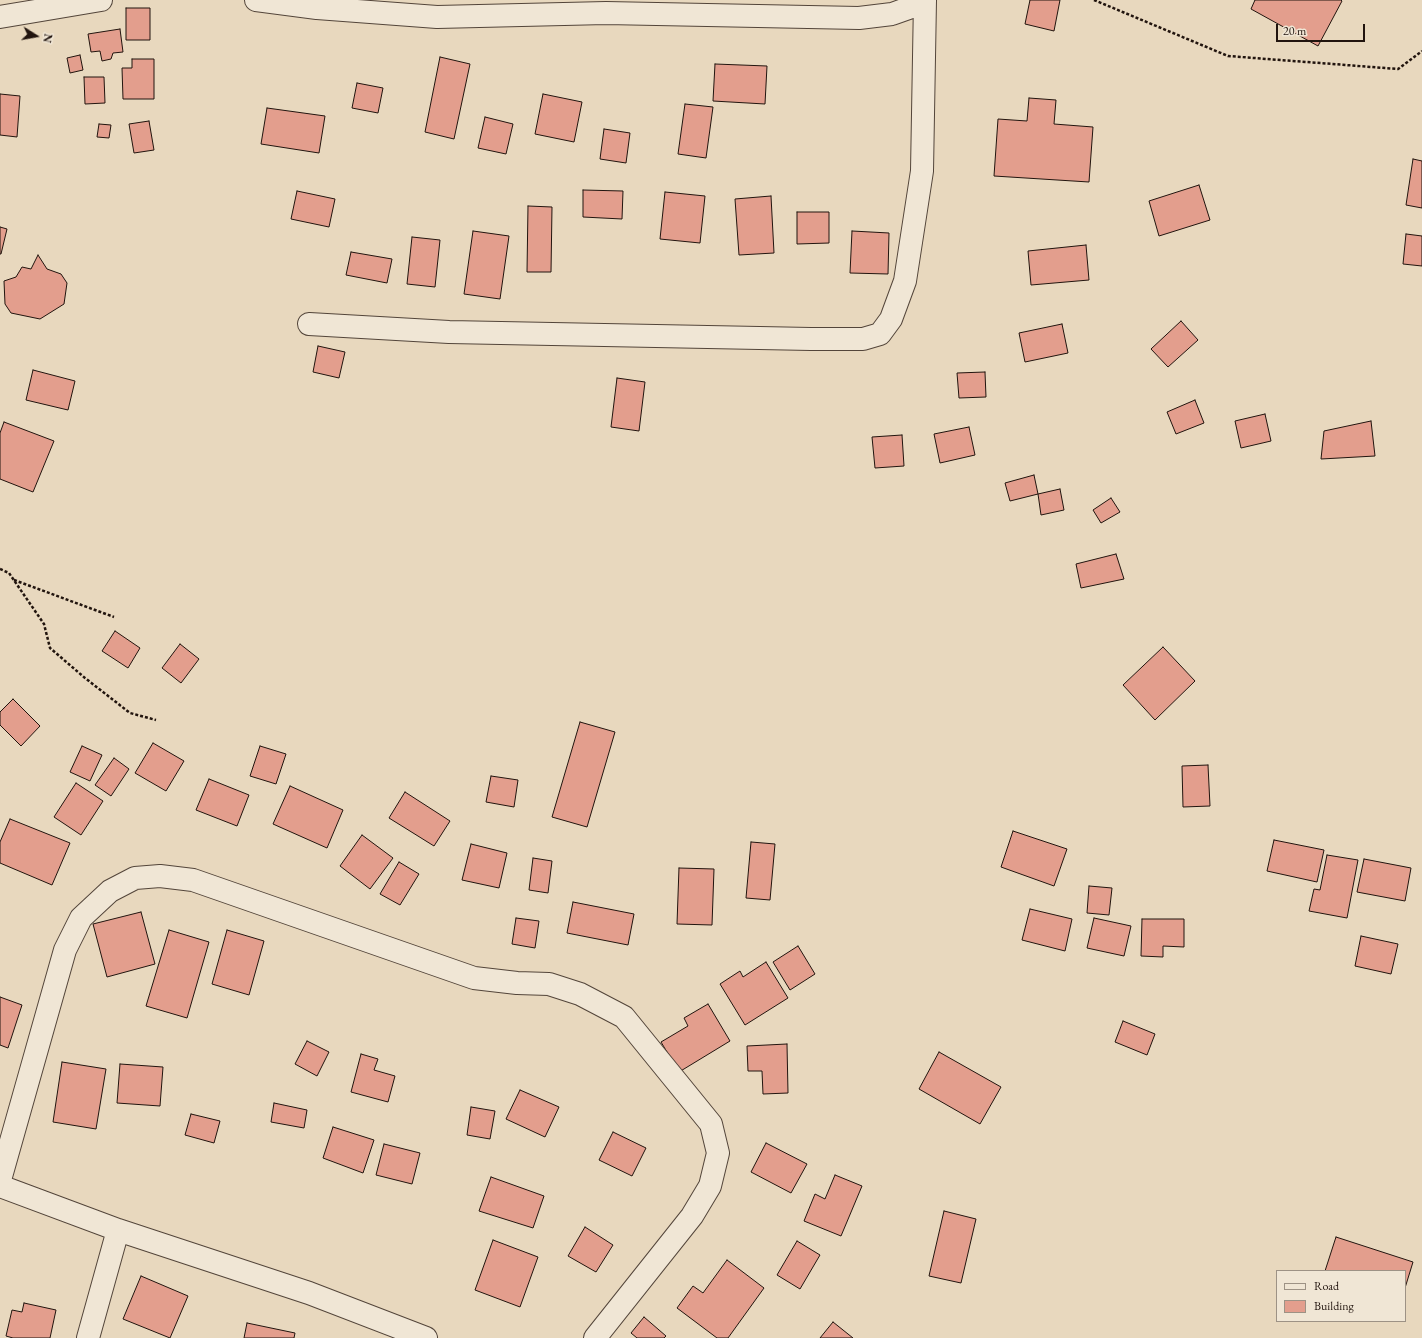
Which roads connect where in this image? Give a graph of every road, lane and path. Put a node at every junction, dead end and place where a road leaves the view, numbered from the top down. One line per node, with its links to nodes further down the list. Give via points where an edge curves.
1 (101, 0): 7 (street)
2 (256, 0): 6 (street, via 317,8 437,17)
3 (915, 0): 6 (street, via 909,8 892,14 859,18)
4 (926, 0): 9 (street, via 922,171 905,281 891,319 880,334 863,339 804,339 449,332)
5 (1094, 0): 8 (path, via 1228,56 1398,69)
6 (606, 7)
7 (0, 17)
8 (1422, 51)
9 (309, 324)
10 (0, 569): 11 (path)
11 (14, 580): 12 (path); 13 (path, via 44,624 50,648 130,713)
12 (114, 617)
13 (156, 720)
14 (0, 1180): 19 (street, via 65,950 81,918 110,891 135,878 160,876 193,880 474,978 549,984 580,994 624,1017 711,1124 718,1153 710,1186 692,1216)
15 (0, 1186): 16 (street)
16 (118, 1230): 17 (street); 18 (street, via 309,1293)
17 (88, 1338)
18 (426, 1338)
19 (595, 1338)

